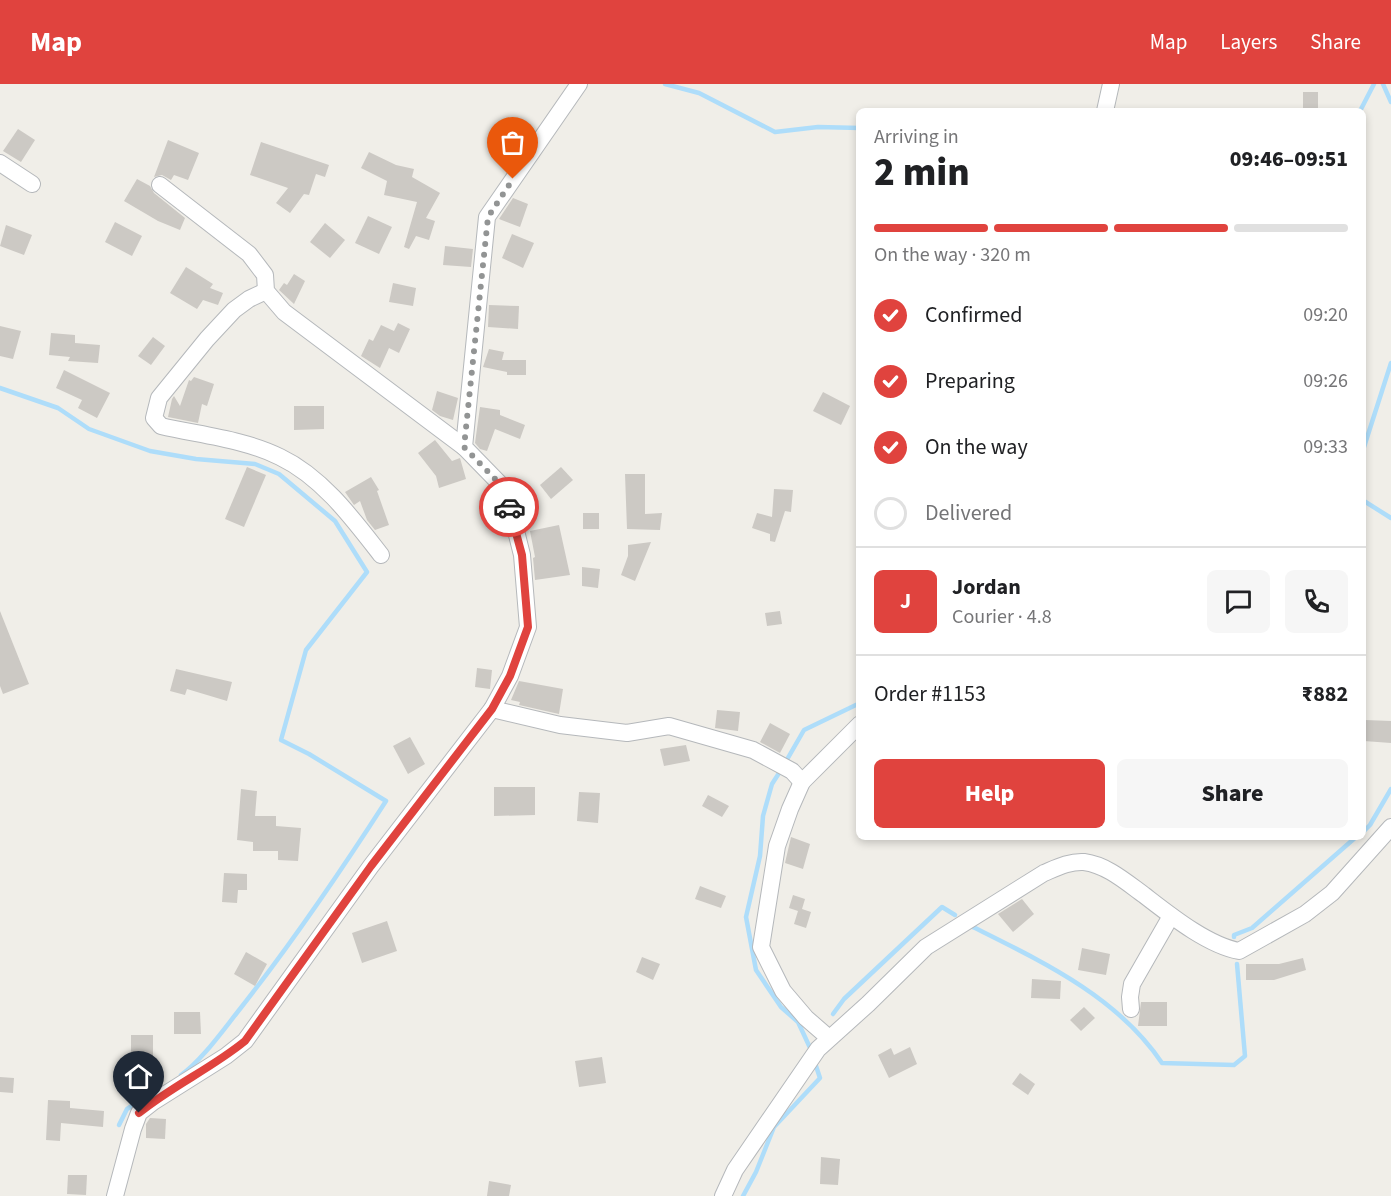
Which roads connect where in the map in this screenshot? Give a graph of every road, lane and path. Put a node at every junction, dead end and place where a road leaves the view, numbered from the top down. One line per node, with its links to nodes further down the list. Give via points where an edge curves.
1 (579, 84): 8 (street, via 488,217)
2 (1112, 84): 3 (street)
3 (1106, 108)
4 (0, 163): 5 (street)
5 (32, 184)
6 (160, 185): 7 (street, via 249,254 265,274)
7 (266, 291): 8 (street, via 284,312); 9 (street, via 234,310 207,339 159,398 154,418 161,426 279,456 307,472 355,521)
8 (464, 447): 10 (street, via 502,486 522,555 528,627 510,676)
9 (381, 555)
10 (492, 709): 12 (street, via 560,725 627,733 669,726 753,750); 17 (street, via 371,866 245,1041 139,1113)
11 (856, 727): 12 (street)
12 (797, 776): 16 (street, via 777,846 761,946 783,991)
13 (1391, 828): 14 (street, via 1332,893 1305,914 1239,951 1225,948)
14 (1172, 916): 15 (street, via 1132,984); 16 (street, via 1102,868 1083,862 1063,865 926,947)
15 (1131, 1009)
16 (823, 1043): 18 (street, via 735,1170)
17 (115, 1196)
18 (723, 1196)

